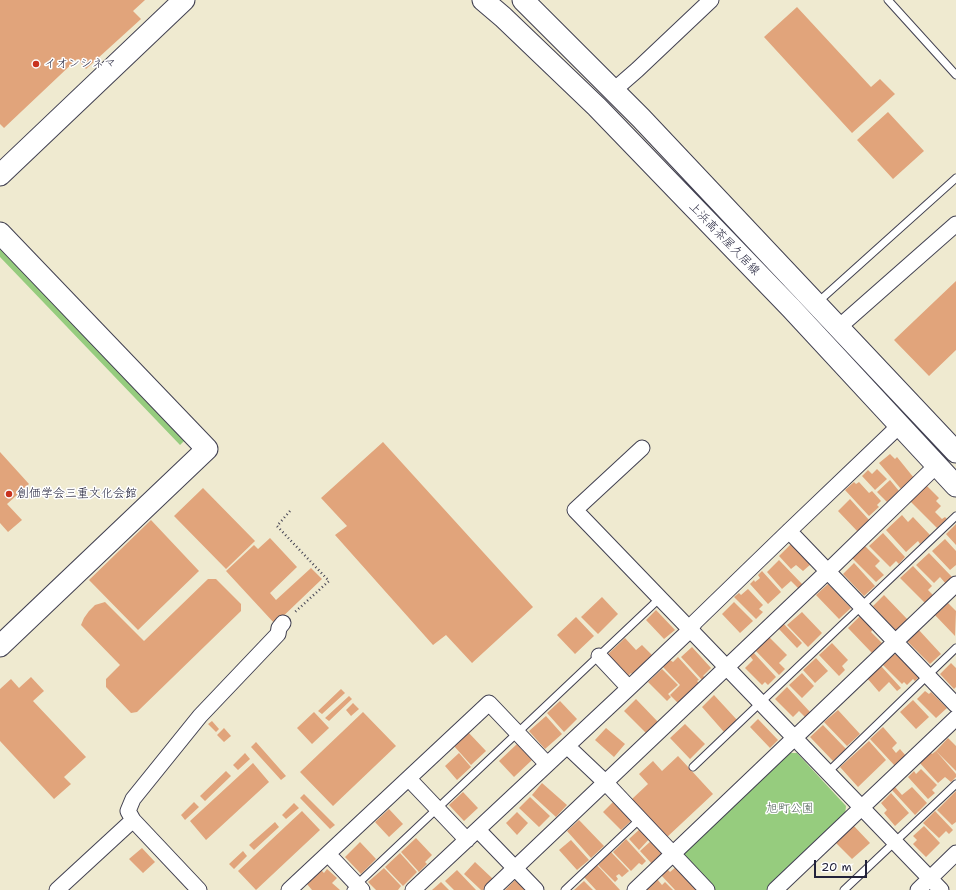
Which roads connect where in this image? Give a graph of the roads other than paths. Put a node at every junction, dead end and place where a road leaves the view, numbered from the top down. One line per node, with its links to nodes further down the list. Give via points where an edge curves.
1 (184, 0): 9 (main road)
2 (483, 0): 8 (main road, 上浜高茶屋久居線)
3 (523, 0): 7 (main road, 上浜高茶屋久居線)
4 (711, 0): 7 (street)
5 (888, 0): 6 (lane)
6 (956, 76)
7 (614, 90): 8 (main road); 13 (main road, 上浜高茶屋久居線)
8 (597, 107): 15 (main road, 上浜高茶屋久居線)
9 (0, 175)
10 (956, 178): 13 (lane)
11 (956, 224): 14 (street)
12 (0, 233): 29 (main road, via 207,449)
13 (816, 304): 14 (main road, 上浜高茶屋久居線)
14 (839, 327): 17 (main road, 上浜高茶屋久居線)
15 (900, 425): 18 (main road, 上浜高茶屋久居線); 21 (street)
16 (642, 448): 24 (street, via 575,510)
17 (956, 452)
18 (937, 465): 19 (main road, 上浜高茶屋久居線); 22 (street)
19 (956, 486)
20 (956, 516): 25 (lane)
21 (789, 531): 22 (street); 27 (street, via 695,622)
22 (828, 571): 25 (street); 32 (street)
23 (956, 584): 28 (street)
24 (660, 598): 27 (street); 31 (lane)
25 (861, 607): 28 (street); 35 (lane)
26 (283, 623): 50 (street, via 278,634 200,716 132,798 128,811)
27 (690, 630): 32 (street); 34 (street)
28 (895, 641): 33 (street); 39 (street)
29 (0, 646)
30 (956, 648): 33 (lane)
31 (599, 656): 34 (street); 38 (lane)
32 (726, 667): 35 (street); 45 (street)
33 (927, 675): 36 (street); 43 (lane)
34 (629, 688): 40 (street)
35 (760, 702): 39 (street); 42 (lane)
36 (956, 705)
37 (956, 718): 48 (street)
38 (518, 733): 41 (street); 44 (street, via 489,703); 47 (lane)
39 (794, 738): 43 (street); 56 (street)
40 (568, 746): 41 (street); 45 (street)
41 (547, 764): 51 (street)
42 (693, 767)
43 (828, 772): 48 (street)
44 (409, 779): 47 (street); 55 (street)
45 (606, 783): 49 (street); 57 (street)
46 (956, 784): 53 (lane)
47 (437, 808): 52 (street); 59 (lane)
48 (862, 808): 53 (street); 69 (street)
49 (640, 819): 56 (street); 67 (lane)
50 (133, 820): 61 (street); 62 (street)
51 (478, 830): 52 (street); 57 (street)
52 (466, 840): 64 (street)
53 (895, 842): 58 (street); 70 (lane)
54 (956, 853): 58 (street)
55 (328, 854): 59 (street); 63 (street)
56 (673, 854): 60 (street); 68 (street)
57 (515, 869): 65 (street); 66 (street)
58 (930, 878): 71 (street); 72 (street)
59 (357, 888)
60 (705, 889)
61 (57, 890)
62 (199, 890)
63 (290, 890)
64 (413, 890)
65 (492, 890)
66 (536, 890)
67 (564, 890)
68 (635, 890)
69 (775, 890)
70 (844, 890)
71 (918, 890)
72 (941, 890)

